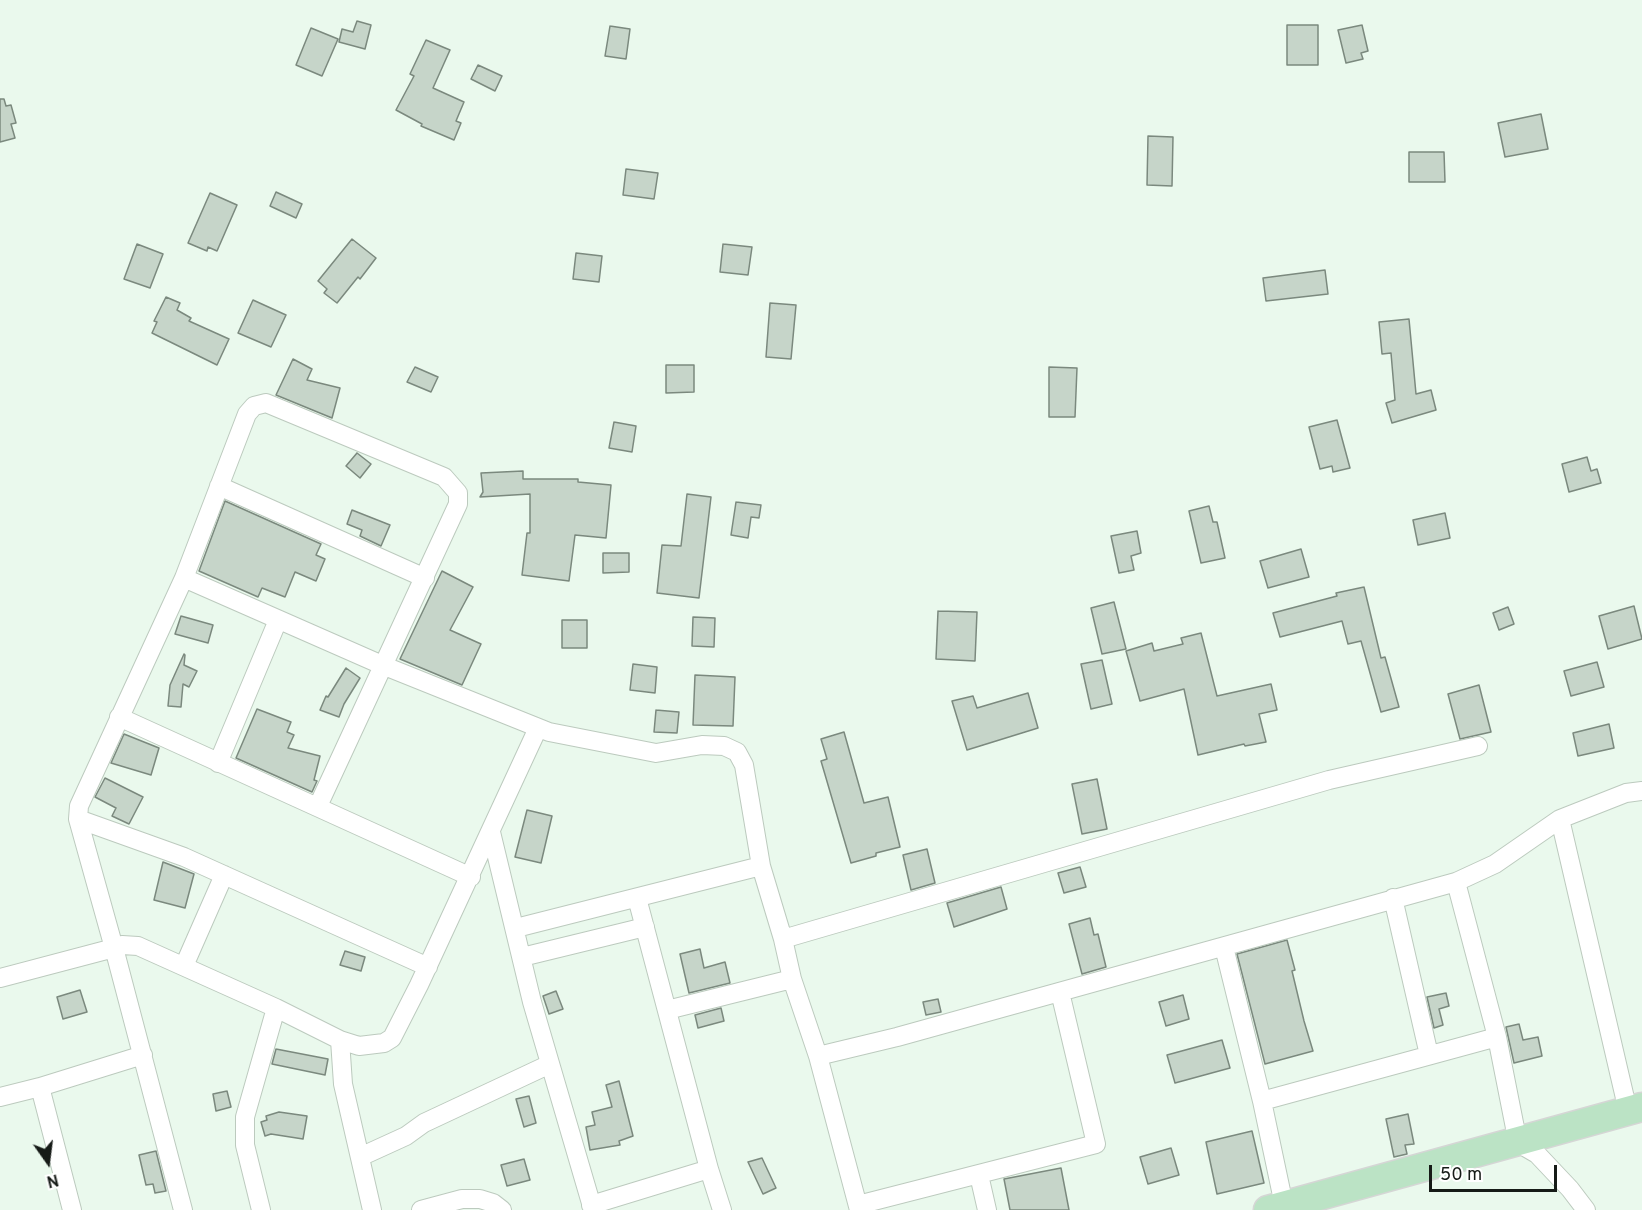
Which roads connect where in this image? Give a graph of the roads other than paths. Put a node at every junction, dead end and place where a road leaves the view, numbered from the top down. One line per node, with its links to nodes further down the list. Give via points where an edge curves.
1 (219, 486): 2 (street); 3 (street); 3 (street, via 247,414 254,406 266,403 444,477 458,493 458,504)
2 (184, 578): 4 (street); 6 (street)
3 (424, 578): 5 (street)
4 (278, 620): 5 (street); 9 (street)
5 (382, 665): 7 (street); 11 (street)
6 (119, 717): 9 (street); 12 (street, via 82,798)
7 (538, 728): 14 (street); 15 (street, via 656,753 702,746 724,746 738,752 744,765)
8 (1478, 746): 23 (street, via 1329,780)
9 (218, 763): 11 (street)
10 (1642, 791): 13 (street)
11 (318, 806): 17 (street)
12 (78, 819): 16 (street); 25 (street)
13 (1560, 819): 18 (street, via 1496,864); 43 (street)
14 (491, 832): 17 (street); 22 (street)
15 (761, 866): 19 (street); 23 (street)
16 (224, 875): 27 (street); 28 (street)
17 (471, 877): 28 (street)
18 (1456, 882): 20 (street); 34 (street)
19 (637, 898): 21 (street); 22 (street)
20 (1393, 898): 24 (street); 37 (street)
21 (645, 927): 26 (street); 33 (street)
22 (516, 928): 26 (street)
23 (783, 939): 30 (street)
24 (1224, 947): 31 (street); 42 (street)
25 (114, 948): 27 (street, via 138,946); 29 (street); 36 (street)
26 (522, 957): 39 (street)
27 (184, 966): 32 (street)
28 (428, 967): 35 (street, via 392,1038 375,1046)
29 (0, 978)
30 (792, 979): 33 (street); 38 (street)
31 (1060, 992): 38 (street); 47 (street, via 1096,1143)
32 (276, 1008): 35 (street); 53 (street, via 245,1117 245,1145)
33 (667, 1010): 46 (street)
34 (1497, 1037): 37 (street); 44 (street)
35 (340, 1040): 45 (street, via 343,1084)
36 (143, 1055): 40 (street); 52 (street)
37 (1429, 1055): 42 (street)
38 (818, 1056): 48 (street)
39 (550, 1064): 45 (street); 49 (street)
40 (40, 1087): 41 (street); 51 (street)
41 (0, 1097)
42 (1262, 1101): 50 (street)
43 (1637, 1115): 44 (main road)
44 (1527, 1148): 50 (main road); 59 (main road); 60 (street, via 1570,1188)
45 (360, 1157): 54 (street)
46 (709, 1169): 49 (street); 57 (street)
47 (979, 1175): 48 (street); 58 (street)
48 (859, 1207)
49 (592, 1208)
50 (1280, 1208)
51 (72, 1210)
52 (183, 1210)
53 (261, 1210)
54 (372, 1210)
55 (421, 1210): 56 (street, via 462,1199 480,1199)
56 (502, 1210)
57 (722, 1210)
58 (987, 1210)
59 (1325, 1210)
60 (1586, 1210)

